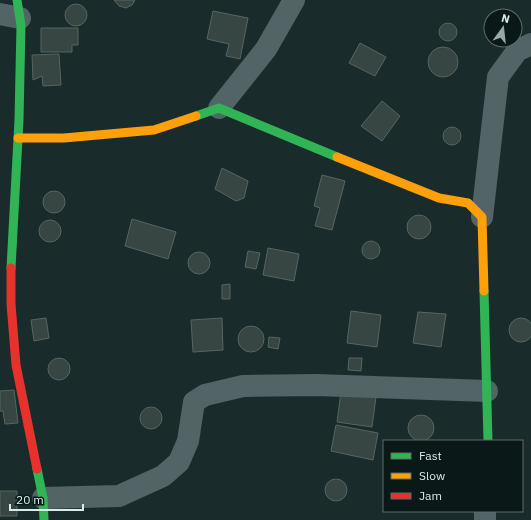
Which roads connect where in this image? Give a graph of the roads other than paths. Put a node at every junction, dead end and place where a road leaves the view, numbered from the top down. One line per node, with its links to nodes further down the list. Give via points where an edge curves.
1 (294, 0): 4 (street, via 266,49)
2 (12, 11): 5 (street)
3 (531, 44): 6 (street, via 517,51 498,77)
4 (219, 108): 5 (street, via 154,130 64,138); 6 (street, via 439,198 468,203)
5 (18, 138): 9 (street, via 11,254 11,304 16,365)
6 (482, 217): 7 (street)
7 (487, 391): 8 (street); 9 (street, via 317,385 243,386 205,395 194,402 188,441 179,462 163,476 119,496)
8 (488, 440)
9 (43, 498): 10 (street)
10 (44, 520)

